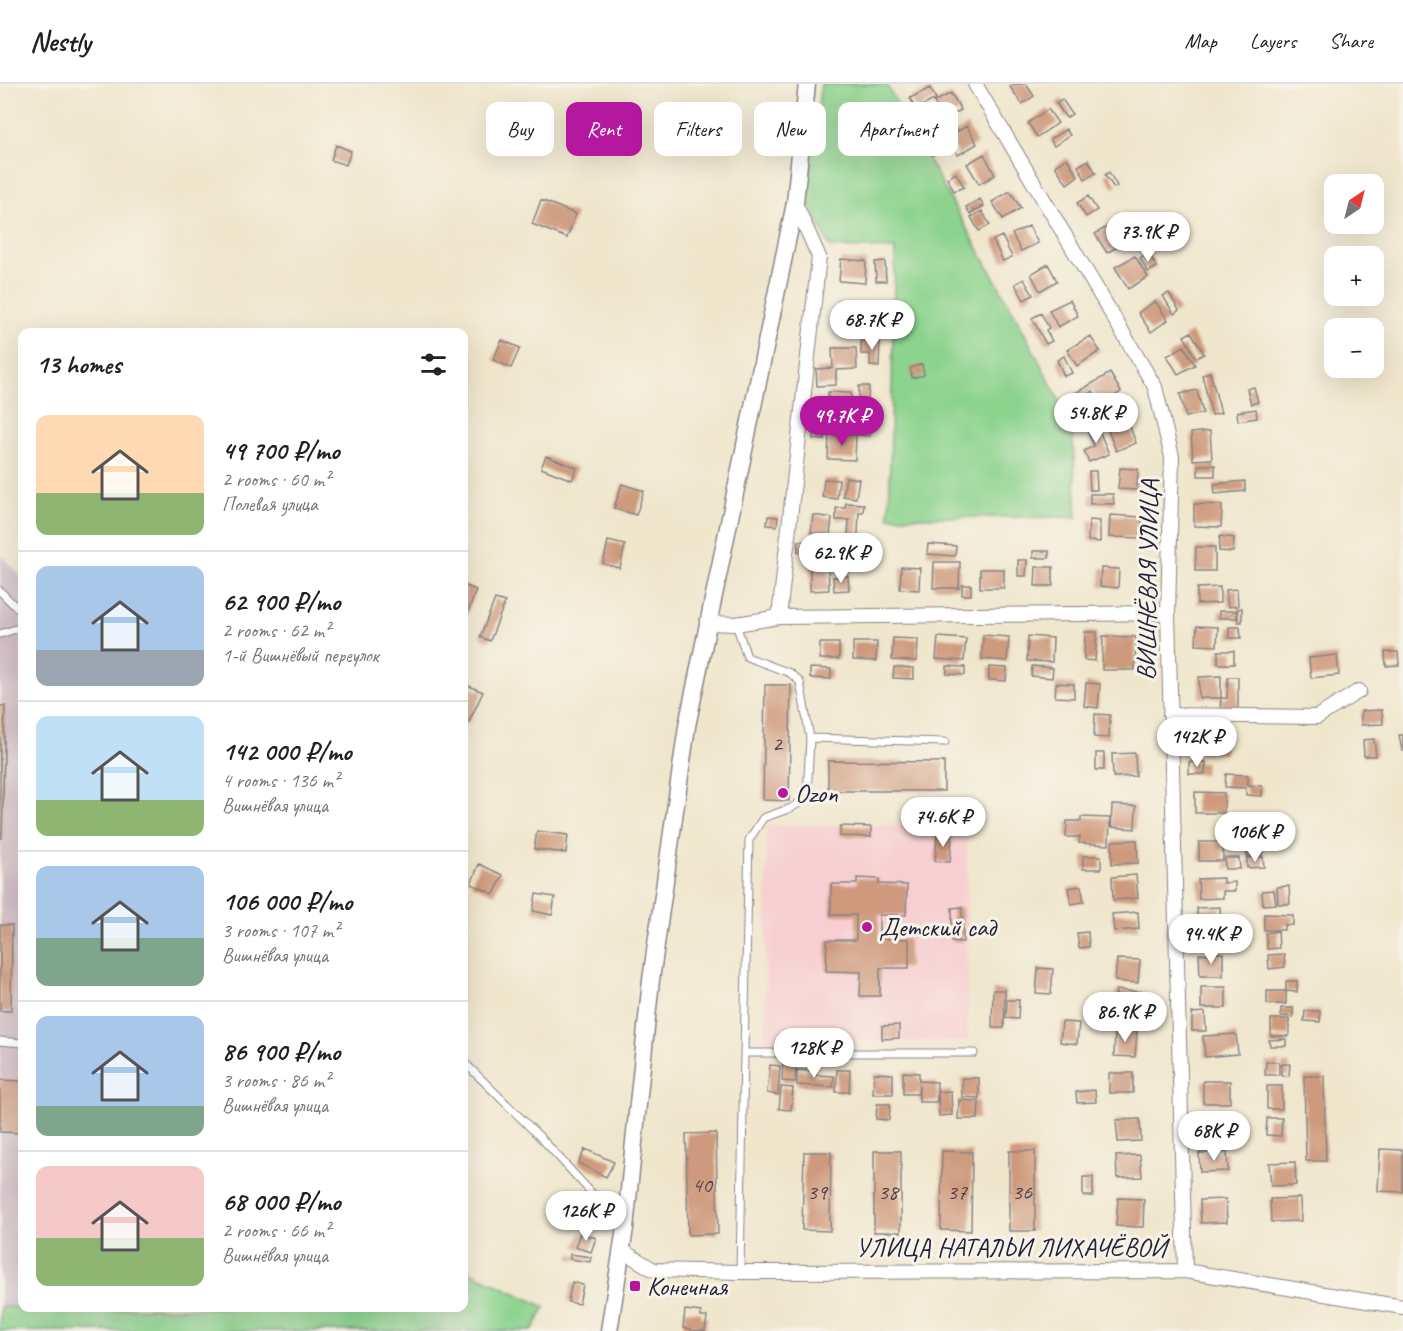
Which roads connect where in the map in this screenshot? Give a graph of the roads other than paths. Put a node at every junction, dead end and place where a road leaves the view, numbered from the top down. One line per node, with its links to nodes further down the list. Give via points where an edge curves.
1 (807, 84): 3 (street)
2 (975, 84): 6 (street, ВИШНЁВАЯ УЛИЦА, via 1155,387 1172,457)
3 (795, 203): 7 (street, via 819,257); 8 (street)
4 (0, 591): 5 (lane)
5 (18, 609)
6 (1168, 613): 7 (street); 13 (street, ВИШНЁВАЯ УЛИЦА)
7 (779, 617): 9 (street)
8 (707, 623): 9 (street); 21 (street, via 687,726 651,980)
9 (736, 624): 14 (lane, via 747,657 790,673 800,682)
10 (18, 628): 11 (lane)
11 (0, 634)
12 (1359, 692): 13 (street, via 1317,717)
13 (1170, 716): 23 (street, ВИШНЁВАЯ УЛИЦА)
14 (810, 738): 15 (lane); 18 (lane, via 807,798 763,818 749,840)
15 (945, 742)
16 (0, 1041): 17 (lane)
17 (18, 1043)
18 (744, 1053): 19 (lane); 24 (lane)
19 (974, 1053)
20 (468, 1066): 21 (lane)
21 (625, 1228): 22 (street)
22 (621, 1250): 24 (street, УЛИЦА НАТАЛЬИ ЛИХАЧЁВОЙ, via 654,1270); 26 (street)
23 (1185, 1271): 24 (street, УЛИЦА НАТАЛЬИ ЛИХАЧЁВОЙ); 25 (street, УЛИЦА НАТАЛЬИ ЛИХАЧЁВОЙ)
24 (740, 1272)
25 (1403, 1307)
26 (609, 1331)

